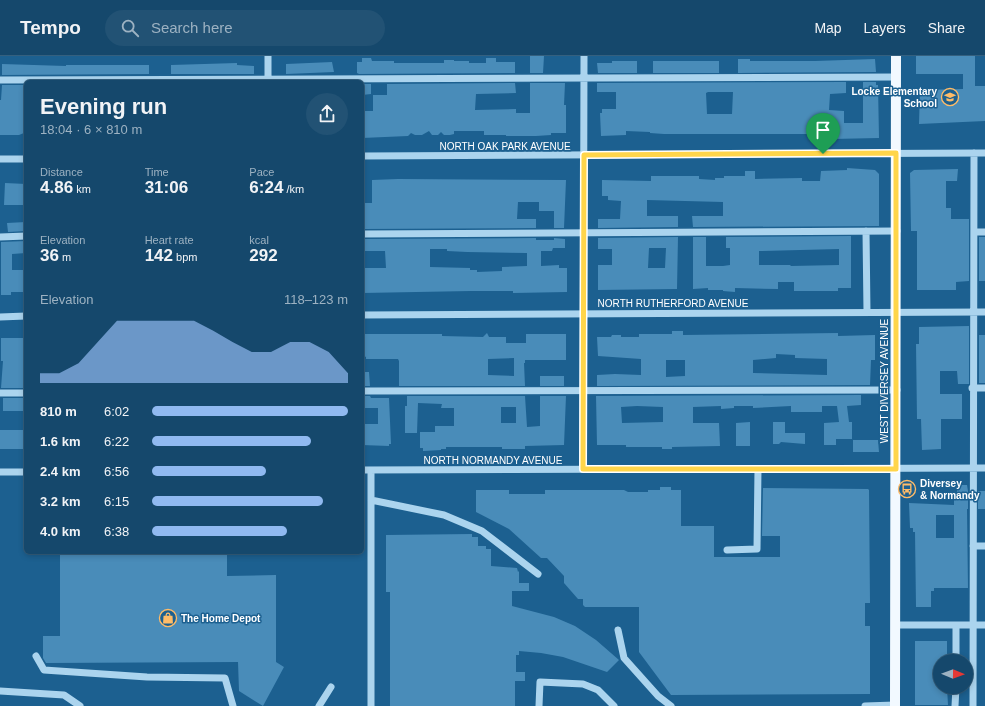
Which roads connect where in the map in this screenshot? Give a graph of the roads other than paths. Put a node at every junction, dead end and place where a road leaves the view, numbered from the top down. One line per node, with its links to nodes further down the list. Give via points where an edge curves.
1 (268, 56): 8 (street)
2 (584, 56): 5 (street)
3 (896, 56): 4 (main road, WEST DIVERSEY AVENUE)
4 (896, 77): 5 (street); 10 (main road, WEST DIVERSEY AVENUE)
5 (584, 78): 9 (street); 13 (street)
6 (0, 80): 7 (street)
7 (24, 80)
8 (268, 80)
9 (364, 80)
10 (896, 153): 11 (street, NORTH OAK PARK AVENUE); 13 (street, NORTH OAK PARK AVENUE); 18 (main road, WEST DIVERSEY AVENUE)
11 (974, 153): 12 (street, NORTH OAK PARK AVENUE); 19 (street)
12 (985, 153)
13 (584, 155): 14 (street, NORTH OAK PARK AVENUE); 21 (street)
14 (364, 156)
15 (24, 158): 16 (street)
16 (0, 159)
17 (866, 231): 18 (street); 21 (street); 25 (street)
18 (896, 231): 26 (main road, WEST DIVERSEY AVENUE)
19 (974, 232): 20 (street); 27 (street)
20 (985, 232)
21 (583, 233): 22 (street); 29 (street)
22 (364, 234)
23 (0, 236): 24 (street)
24 (24, 236)
25 (867, 312): 26 (street, NORTH RUTHERFORD AVENUE); 29 (street, NORTH RUTHERFORD AVENUE)
26 (896, 312): 27 (street, NORTH RUTHERFORD AVENUE); 36 (main road, WEST DIVERSEY AVENUE)
27 (972, 312): 28 (street, NORTH RUTHERFORD AVENUE); 33 (street)
28 (985, 312)
29 (583, 314): 30 (street, NORTH RUTHERFORD AVENUE); 35 (street)
30 (364, 315)
31 (24, 316): 32 (street)
32 (0, 317)
33 (972, 388): 34 (street); 40 (street)
34 (985, 388)
35 (583, 390): 36 (street); 37 (street); 42 (street)
36 (896, 390): 44 (main road, WEST DIVERSEY AVENUE)
37 (364, 391)
38 (0, 393): 39 (street)
39 (24, 393)
40 (973, 468): 41 (street, NORTH NORMANDY AVENUE); 44 (street, NORTH NORMANDY AVENUE); 50 (street)
41 (985, 468)
42 (583, 469): 43 (street, NORTH NORMANDY AVENUE); 46 (street, NORTH NORMANDY AVENUE)
43 (758, 469): 44 (street, NORTH NORMANDY AVENUE); 52 (street, via 757,549)
44 (896, 469): 54 (main road, WEST DIVERSEY AVENUE)
45 (364, 470): 46 (street, NORTH NORMANDY AVENUE)
46 (371, 470): 49 (street)
47 (0, 472): 48 (street)
48 (24, 472)
49 (371, 500): 53 (street, via 444,515 482,530); 67 (street)
50 (973, 546): 51 (street); 56 (street)
51 (985, 546)
52 (727, 550)
53 (538, 574)
54 (896, 625): 55 (street); 72 (main road, WEST DIVERSEY AVENUE)
55 (956, 625): 56 (street); 59 (street)
56 (973, 625): 57 (street); 74 (street)
57 (985, 625)
58 (618, 630): 70 (street, via 624,658 647,685)
59 (956, 654)
60 (36, 656): 65 (street, via 44,670 147,677 225,678)
61 (331, 687): 66 (street)
62 (0, 692): 64 (street, via 64,695)
63 (956, 694): 73 (street)
64 (80, 706)
65 (234, 706)
66 (319, 706)
67 (371, 706)
68 (539, 706): 69 (street, via 540,682 583,684 598,690)
69 (614, 706)
70 (672, 706)
71 (865, 706): 72 (street)
72 (895, 706)
73 (956, 706)
74 (972, 706)

